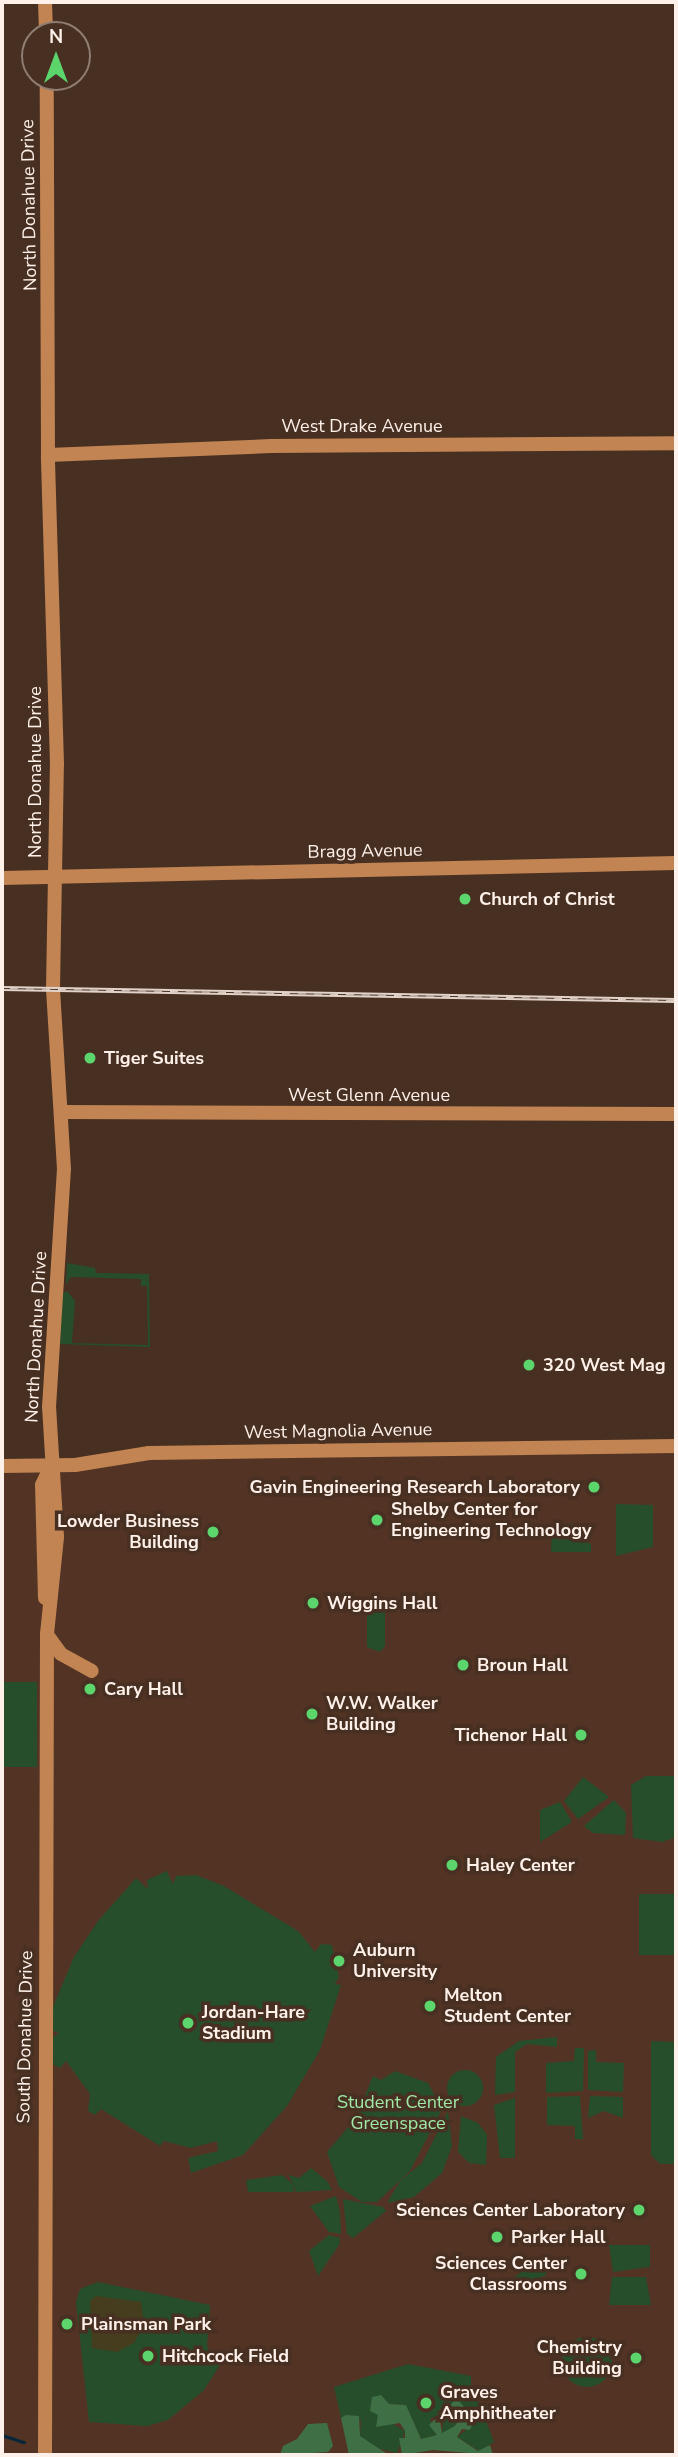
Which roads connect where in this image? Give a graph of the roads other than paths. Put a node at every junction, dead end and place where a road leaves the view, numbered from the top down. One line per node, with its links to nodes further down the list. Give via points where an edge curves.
1 (45, 2): 2 (street)
2 (46, 21)
3 (47, 91): 5 (street, North Donahue Drive)
4 (676, 443): 5 (street, West Drake Avenue, via 271,446)
5 (48, 454): 7 (street, North Donahue Drive)
6 (676, 863): 7 (street, Bragg Avenue)
7 (54, 875): 8 (street, Bragg Avenue); 9 (street, North Donahue Drive, via 53,989)
8 (2, 878)
9 (61, 1112): 10 (street, West Glenn Avenue); 13 (street, North Donahue Drive, via 64,1202 50,1366)
10 (676, 1114)
11 (676, 1446): 13 (street, West Magnolia Avenue, via 149,1453)
12 (2, 1466): 13 (street, West Magnolia Avenue)
13 (51, 1466): 14 (street, South Donahue Drive, via 42,1485)
14 (48, 1627): 15 (street, via 61,1654); 16 (street, South Donahue Drive)
15 (92, 1671)
16 (46, 2455)

